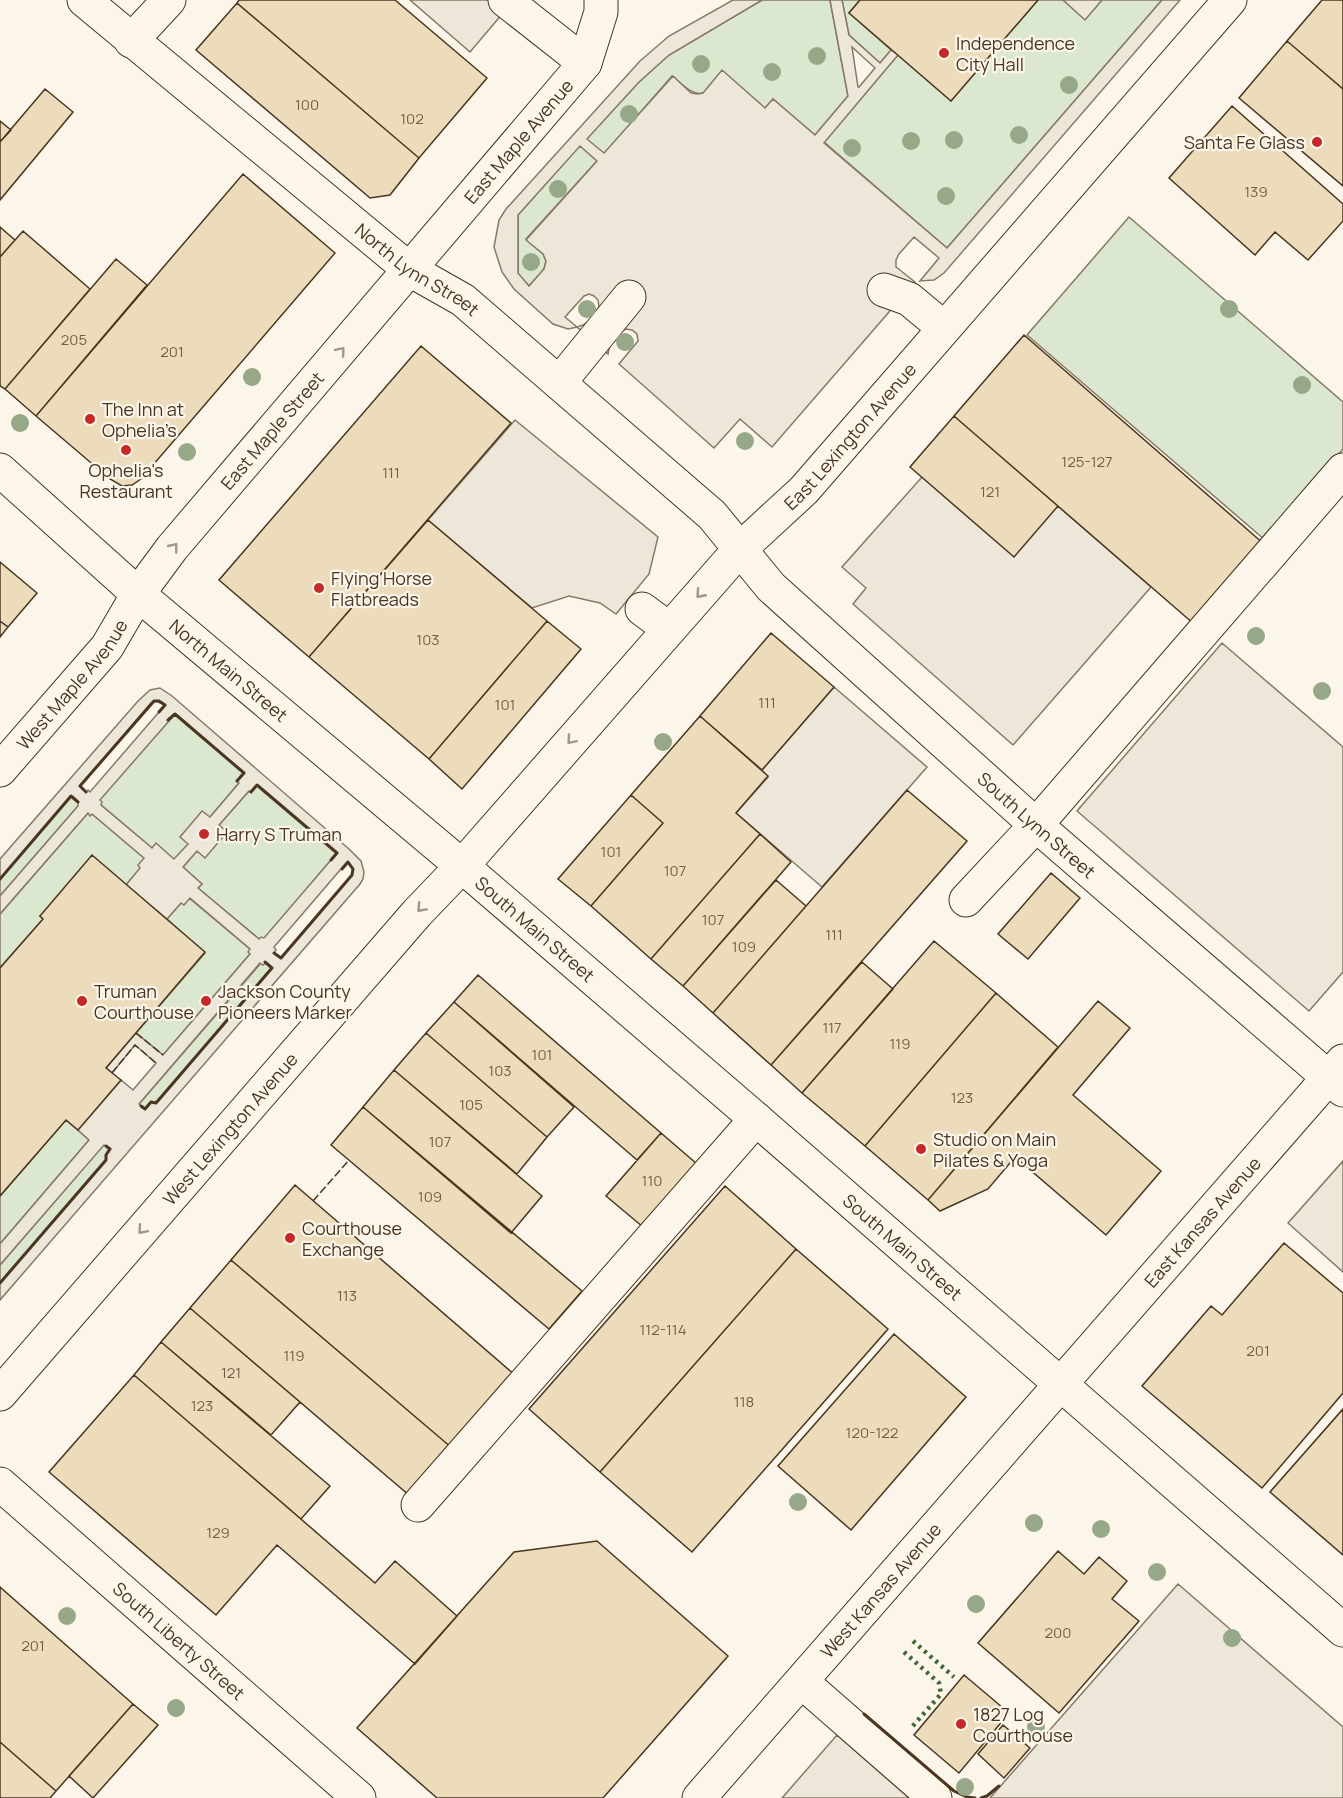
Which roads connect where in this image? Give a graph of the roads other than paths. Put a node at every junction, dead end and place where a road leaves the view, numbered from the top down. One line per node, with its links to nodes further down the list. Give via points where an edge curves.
1 (84, 0): 6 (street, North Lynn Street)
2 (169, 0): 6 (street)
3 (505, 0): 7 (street)
4 (601, 0): 7 (street, East Maple Avenue)
5 (1230, 0): 11 (street, East Lexington Avenue)
6 (131, 41): 8 (street, North Lynn Street)
7 (585, 63): 8 (street, East Maple Avenue)
8 (410, 270): 12 (street, North Lynn Street, via 463,300); 16 (street, East Maple Street, one-way to 8, via 172,548)
9 (884, 290): 11 (street, via 909,299)
10 (629, 297): 12 (street)
11 (944, 328): 15 (street, East Lexington Avenue, via 804,490)
12 (559, 383): 15 (street, North Lynn Street, via 712,515)
13 (0, 470): 16 (street, North Main Street)
14 (1343, 470): 20 (street)
15 (739, 550): 18 (street, East Lexington Avenue, one-way to 18); 20 (street, South Lynn Street, via 771,587)
16 (138, 594): 19 (street, West Maple Avenue, via 107,647); 21 (street, North Main Street)
17 (642, 609): 18 (street)
18 (669, 629): 21 (street, East Lexington Avenue, one-way to 21)
19 (0, 770)
20 (1036, 825): 22 (street); 23 (street, South Lynn Street)
21 (462, 866): 24 (street, South Main Street); 26 (street, West Lexington Avenue, one-way to 26)
22 (966, 900)
23 (1338, 1077): 25 (street, East Kansas Avenue)
24 (756, 1119): 25 (street, South Main Street); 28 (street)
25 (1062, 1384): 29 (street, South Main Street); 30 (street, West Kansas Avenue)
26 (0, 1394)
27 (0, 1484): 31 (street, South Liberty Street)
28 (418, 1505)
29 (1343, 1630)
30 (802, 1682): 32 (street, West Kansas Avenue); 33 (street)
31 (359, 1798)
32 (699, 1798)
33 (935, 1798)

